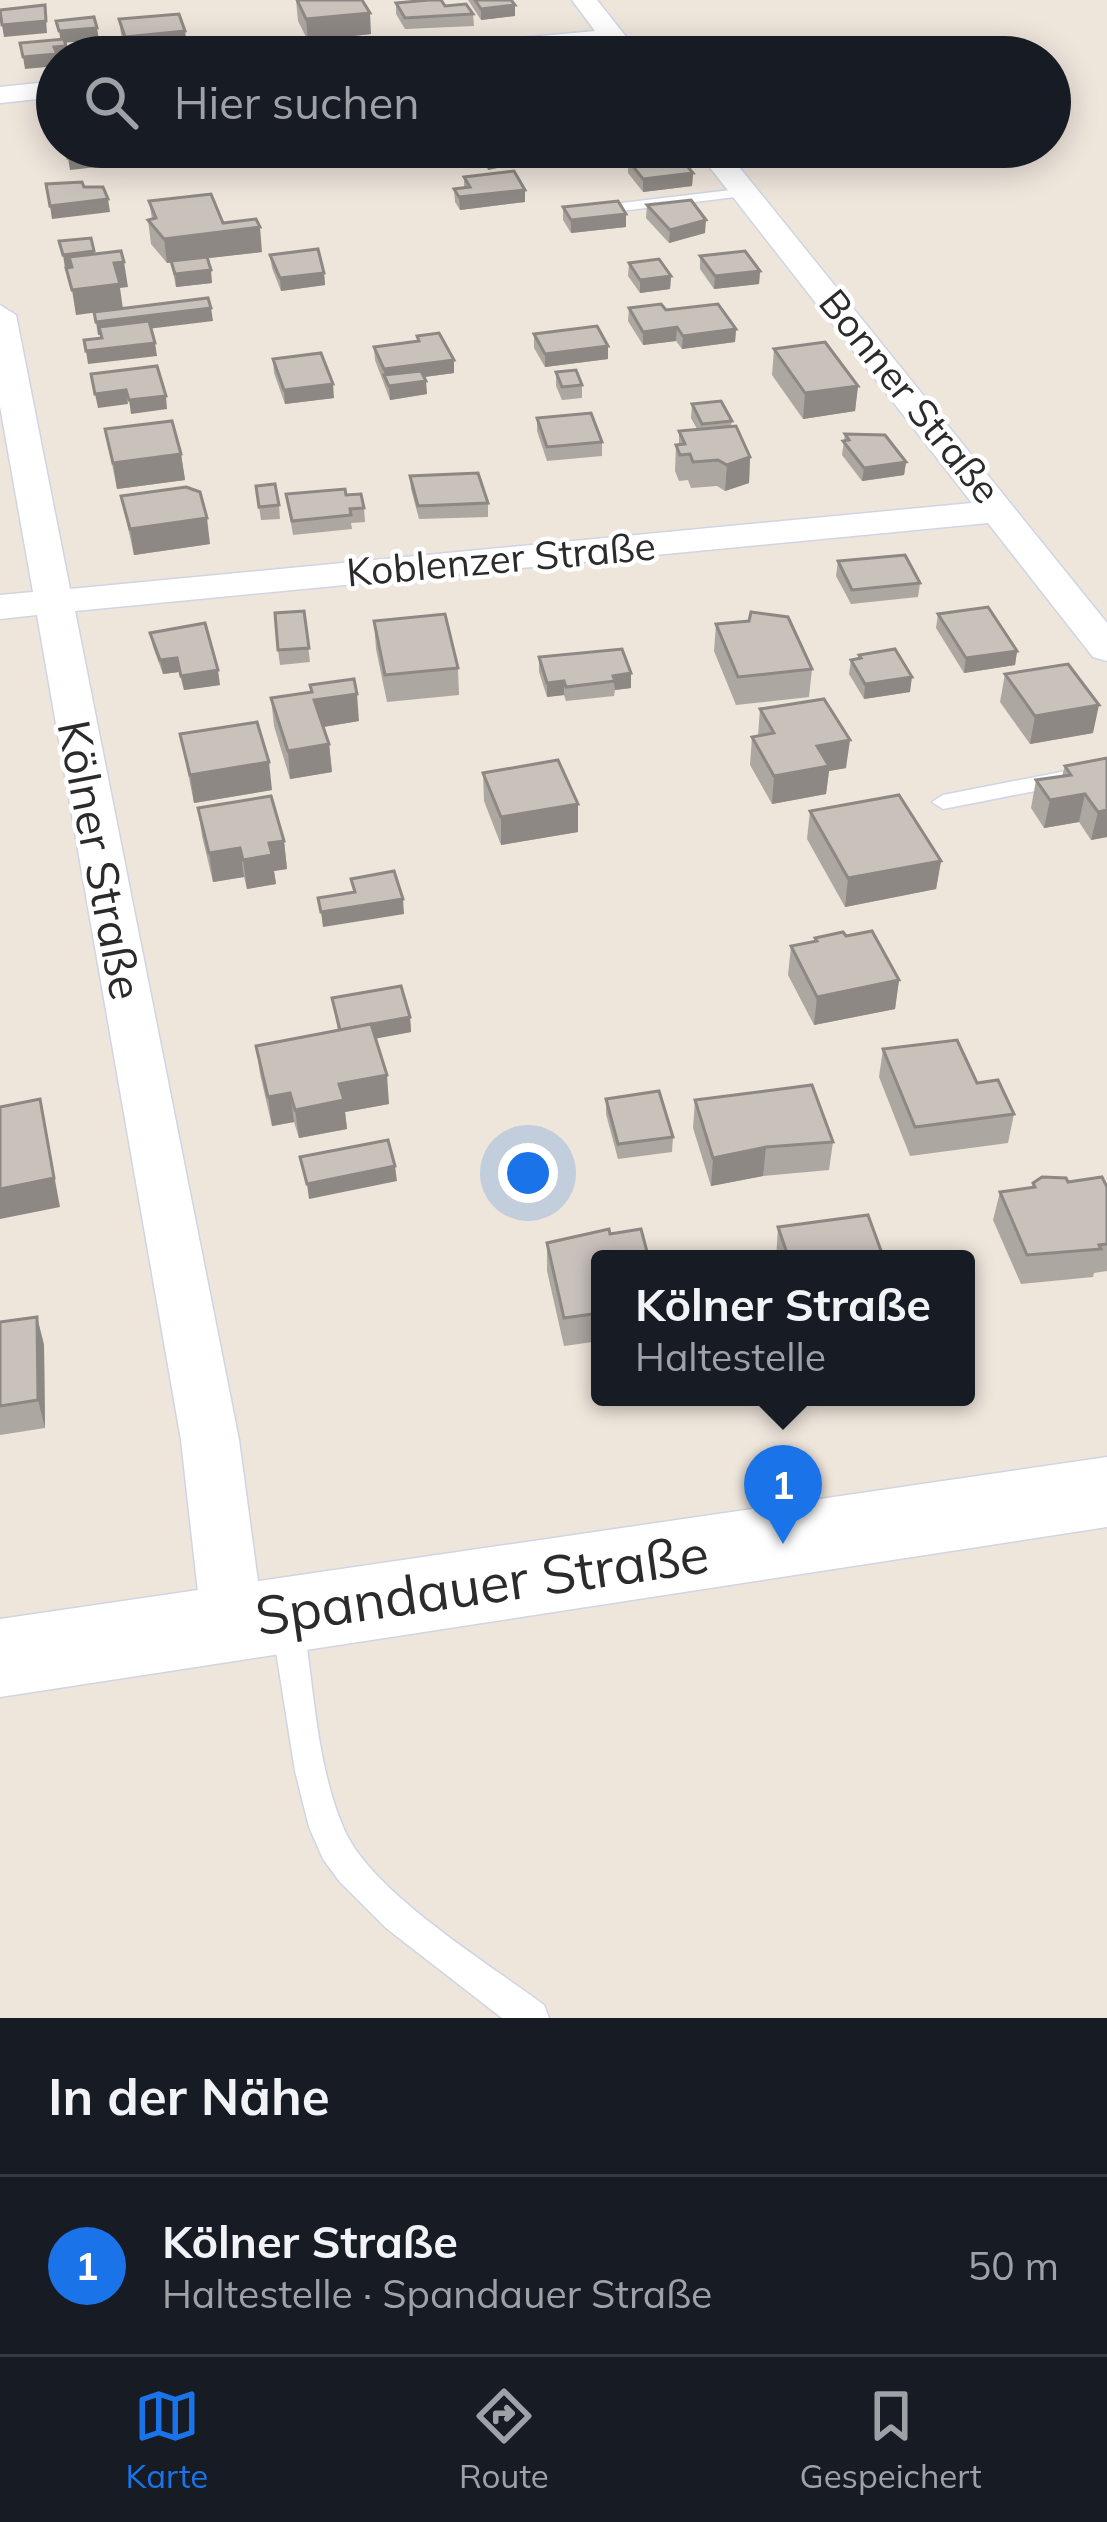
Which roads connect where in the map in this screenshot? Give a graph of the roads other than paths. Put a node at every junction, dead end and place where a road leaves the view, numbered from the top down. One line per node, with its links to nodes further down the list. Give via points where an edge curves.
1 (584, 0): 2 (street)
2 (612, 36)
3 (36, 91): 4 (street)
4 (0, 94)
5 (726, 168): 6 (street, Bonner Straße)
6 (747, 192): 7 (lane); 9 (street, Bonner Straße)
7 (563, 214)
8 (0, 315): 10 (street, Kölner Straße)
9 (1001, 511): 10 (street, Koblenzer Straße); 12 (street, Bonner Straße)
10 (50, 602): 11 (street, Koblenzer Straße); 16 (street, Kölner Straße, via 210,1440)
11 (0, 607)
12 (1107, 649)
13 (1107, 770): 14 (lane)
14 (943, 802)
15 (1107, 1492): 16 (main road, Spandauer Straße)
16 (259, 1616): 17 (main road, Spandauer Straße); 18 (lane, via 334,1846 378,1897)
17 (0, 1658)
18 (531, 2018)

